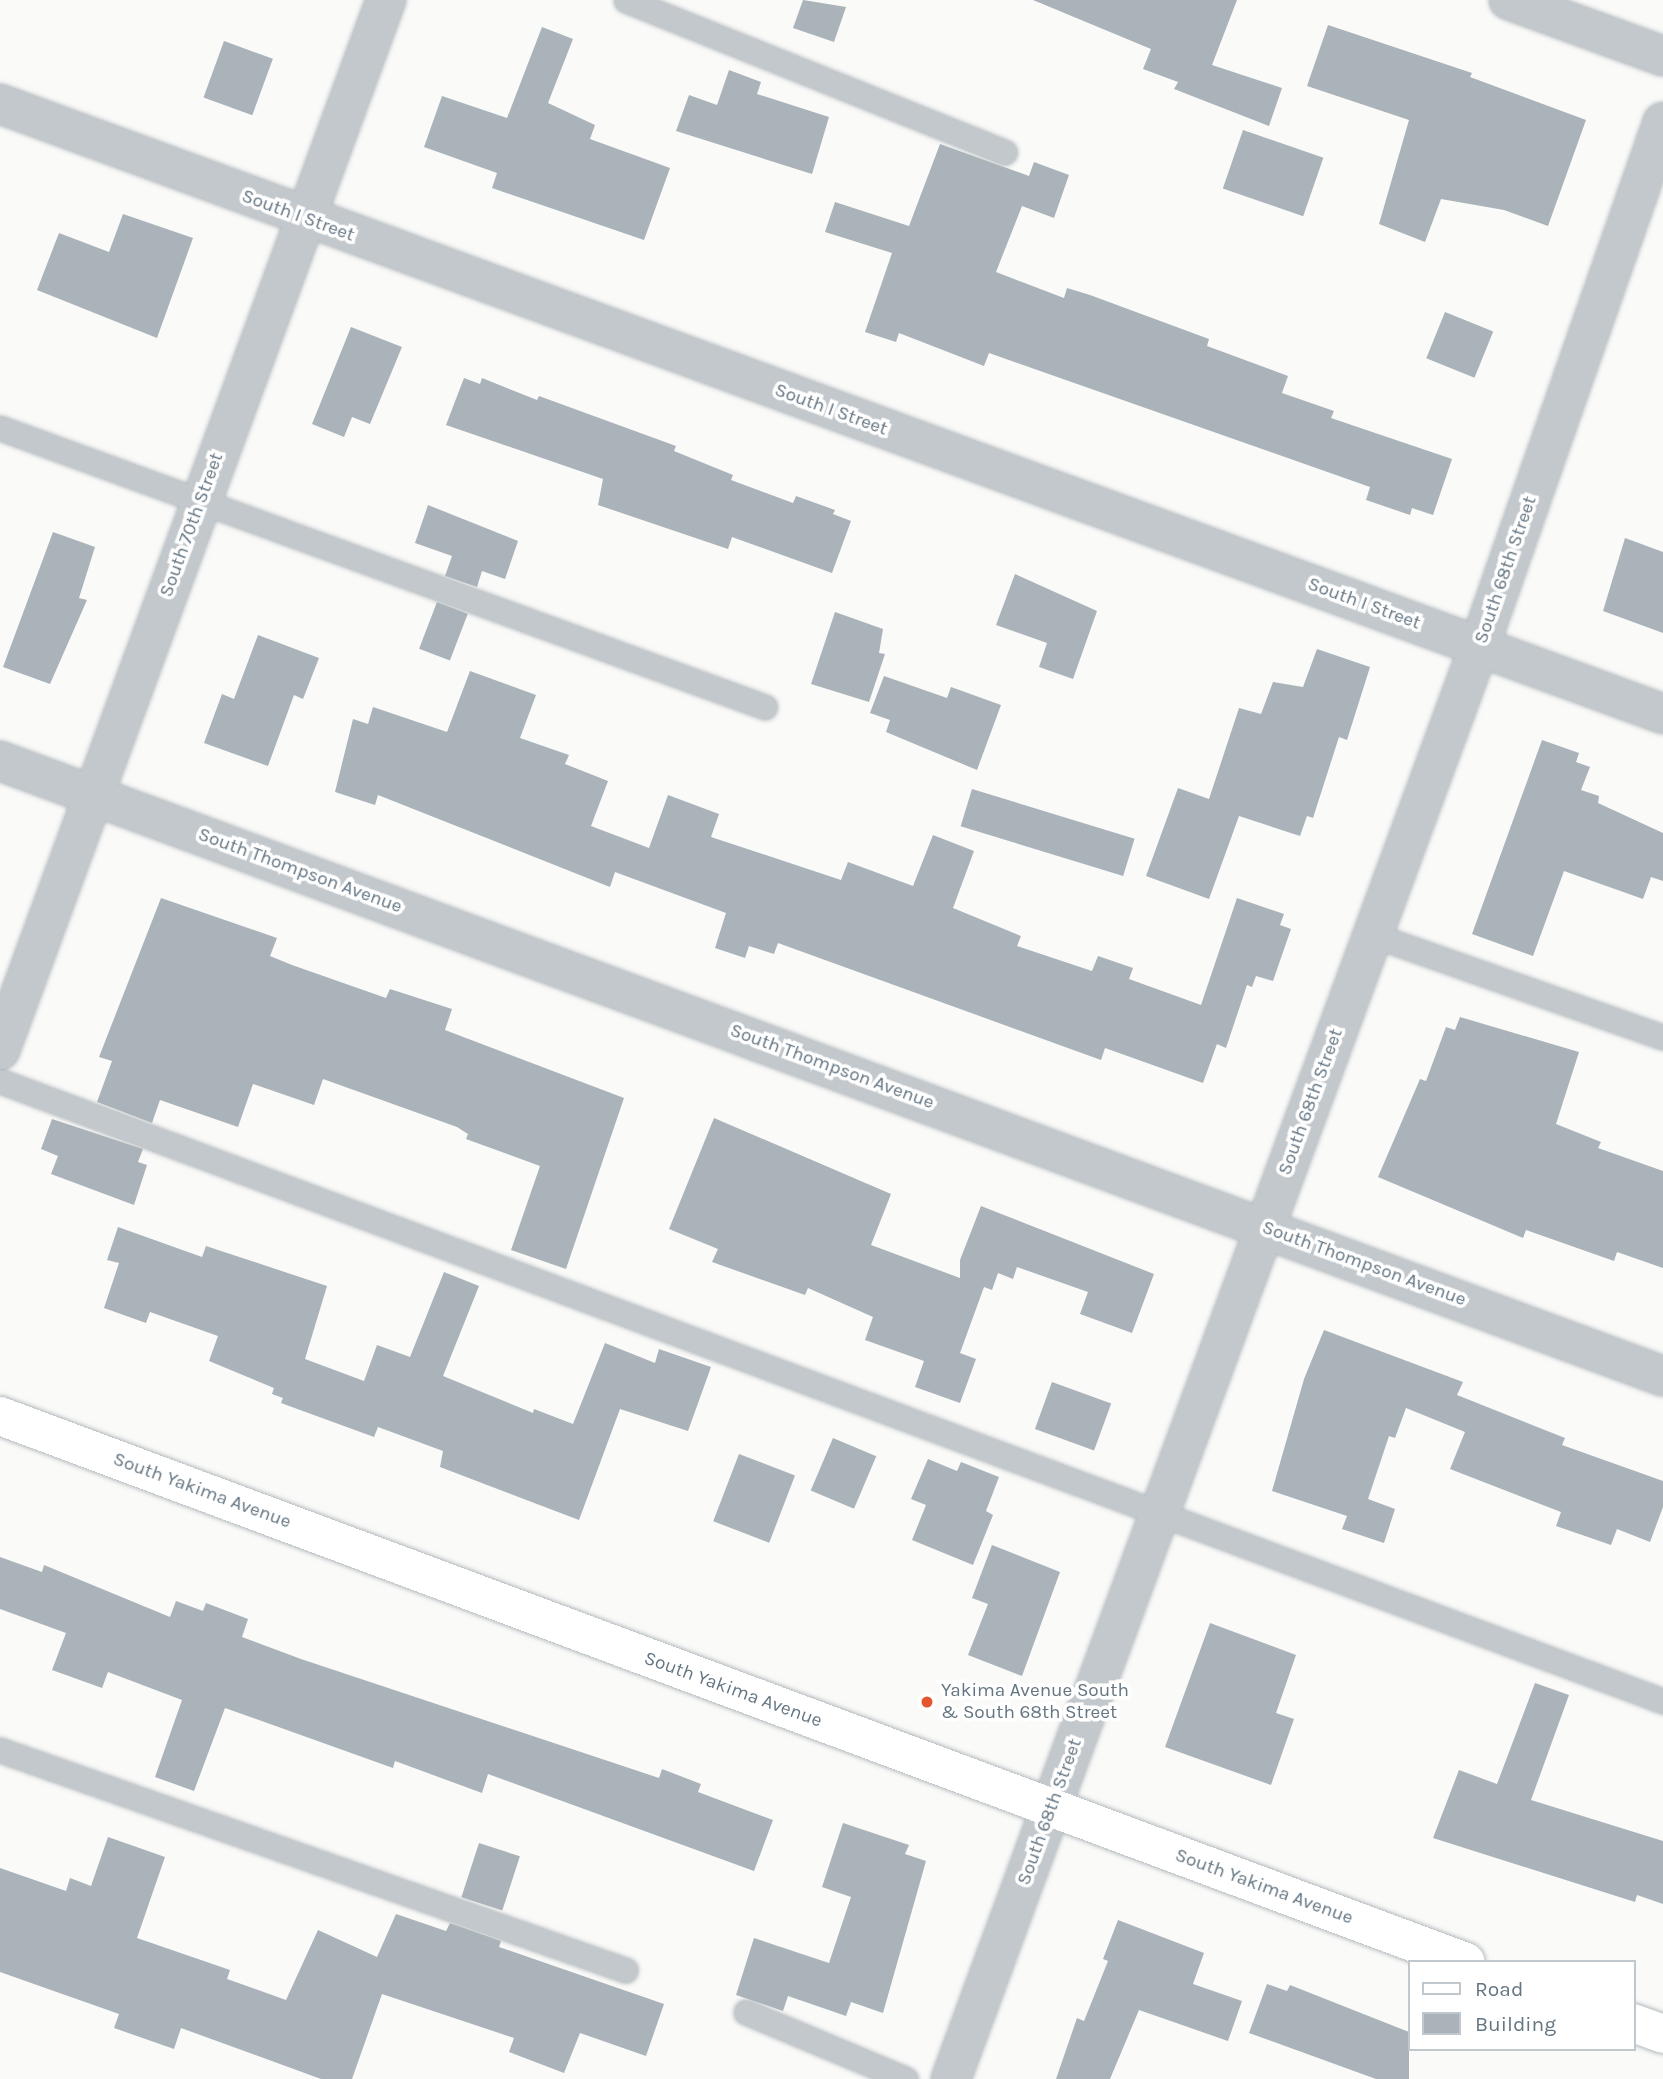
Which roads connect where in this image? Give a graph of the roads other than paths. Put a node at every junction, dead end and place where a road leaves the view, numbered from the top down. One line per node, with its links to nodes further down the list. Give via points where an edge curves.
1 (386, 0): 8 (street, South 70th Street)
2 (626, 0): 7 (lane)
3 (1509, 0): 4 (street)
4 (1663, 56)
5 (0, 104): 8 (street, South I Street)
6 (1663, 122): 11 (street, South 68th Street)
7 (1005, 152)
8 (306, 219): 10 (street, South 70th Street); 11 (street, South I Street)
9 (0, 428): 10 (lane)
10 (201, 502): 12 (lane); 15 (street, South 70th Street)
11 (1479, 647): 13 (street, South I Street); 16 (street, South 68th Street)
12 (765, 707)
13 (1663, 714)
14 (0, 761): 15 (street, South Thompson Avenue)
15 (92, 795): 18 (street, South 70th Street); 20 (street, South Thompson Avenue)
16 (1373, 935): 17 (lane); 20 (street, South 68th Street)
17 (1663, 1037)
18 (0, 1050)
19 (0, 1081): 23 (lane)
20 (1265, 1227): 21 (street, South Thompson Avenue); 23 (street, South 68th Street)
21 (1663, 1376)
22 (0, 1416): 26 (main road, South Yakima Avenue)
23 (1160, 1513): 24 (lane); 26 (street, South 68th Street)
24 (1663, 1701)
25 (0, 1751): 28 (lane)
26 (1051, 1809): 27 (main road, South Yakima Avenue); 33 (street, South 68th Street)
27 (1461, 1960)
28 (625, 1970)
29 (746, 2012): 32 (lane)
30 (1635, 2024): 31 (main road)
31 (1663, 2034)
32 (905, 2079)
33 (951, 2079)

